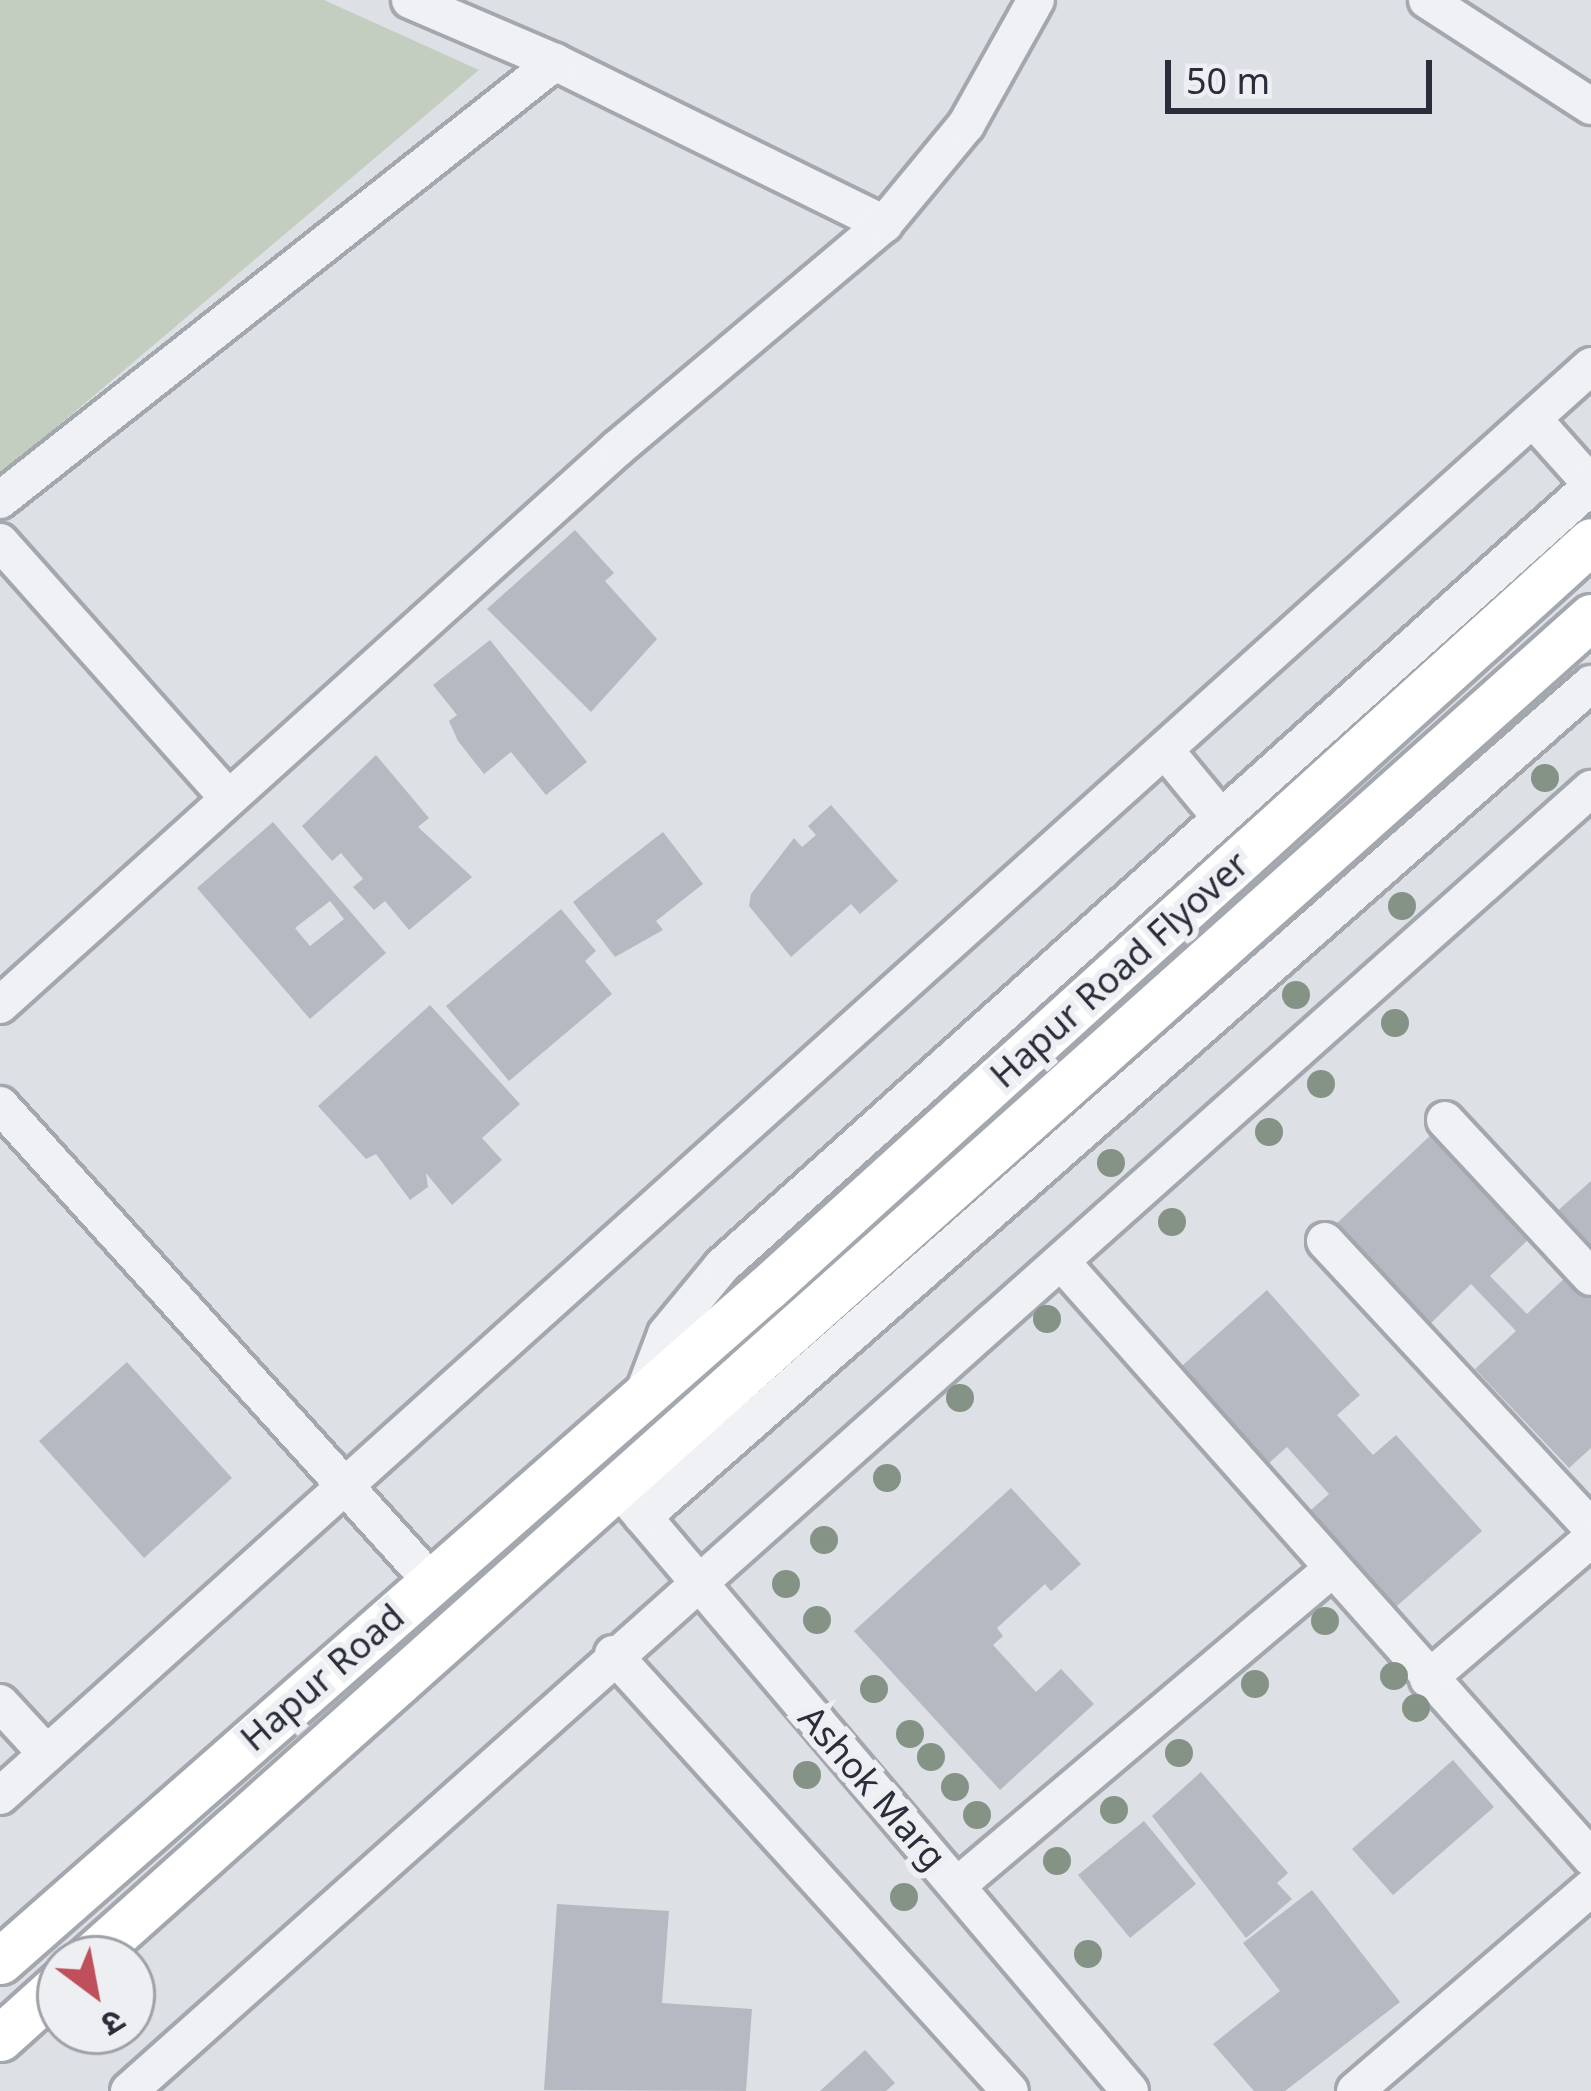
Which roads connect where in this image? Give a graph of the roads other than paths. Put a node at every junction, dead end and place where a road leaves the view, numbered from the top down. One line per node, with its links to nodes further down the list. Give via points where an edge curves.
1 (410, 0): 4 (street)
2 (1036, 0): 6 (street, via 966,125)
3 (1427, 0): 5 (street)
4 (554, 62): 6 (street); 10 (street)
5 (1591, 106)
6 (884, 224): 17 (street)
7 (1591, 367): 8 (street)
8 (1533, 419): 9 (street); 15 (street)
9 (1591, 485): 18 (street)
10 (0, 500)
11 (1591, 541): 26 (main road, Hapur Road Flyover)
12 (0, 542): 17 (street)
13 (1591, 617): 25 (main road, Hapur Road Flyover)
14 (1591, 684): 25 (street)
15 (1165, 750): 18 (street); 28 (street)
16 (1591, 789): 23 (street)
17 (226, 796): 19 (street)
18 (1221, 818): 26 (street, via 722,1265 666,1334)
19 (0, 1004)
20 (0, 1105): 28 (street)
21 (1444, 1120): 24 (street)
22 (1325, 1241): 30 (street)
23 (1065, 1266): 32 (street); 34 (street)
24 (1591, 1277)
25 (810, 1346): 27 (main road, Hapur Road Flyover); 29 (street)
26 (644, 1392): 33 (main road, Hapur Road)
27 (691, 1418): 29 (main road, Hapur Road)
28 (343, 1488): 33 (street); 38 (street)
29 (629, 1501): 34 (street, Ashok Marg); 43 (main road, Hapur Road)
30 (1591, 1527)
31 (1591, 1540): 36 (street)
32 (1330, 1571): 36 (street); 41 (street)
33 (430, 1581): 44 (main road, Hapur Road)
34 (698, 1581): 35 (street); 41 (street, Ashok Marg)
35 (613, 1654): 47 (street); 48 (street)
36 (1428, 1679): 40 (street)
37 (0, 1703): 38 (street)
38 (46, 1754): 39 (street)
39 (0, 1796)
40 (1591, 1858)
41 (958, 1886): 49 (street, Ashok Marg)
42 (1591, 1888): 50 (street)
43 (116, 1935)
44 (0, 1961)
45 (36, 2006): 46 (main road)
46 (0, 2038)
47 (129, 2091)
48 (1010, 2091)
49 (1130, 2091)
50 (1355, 2091)

